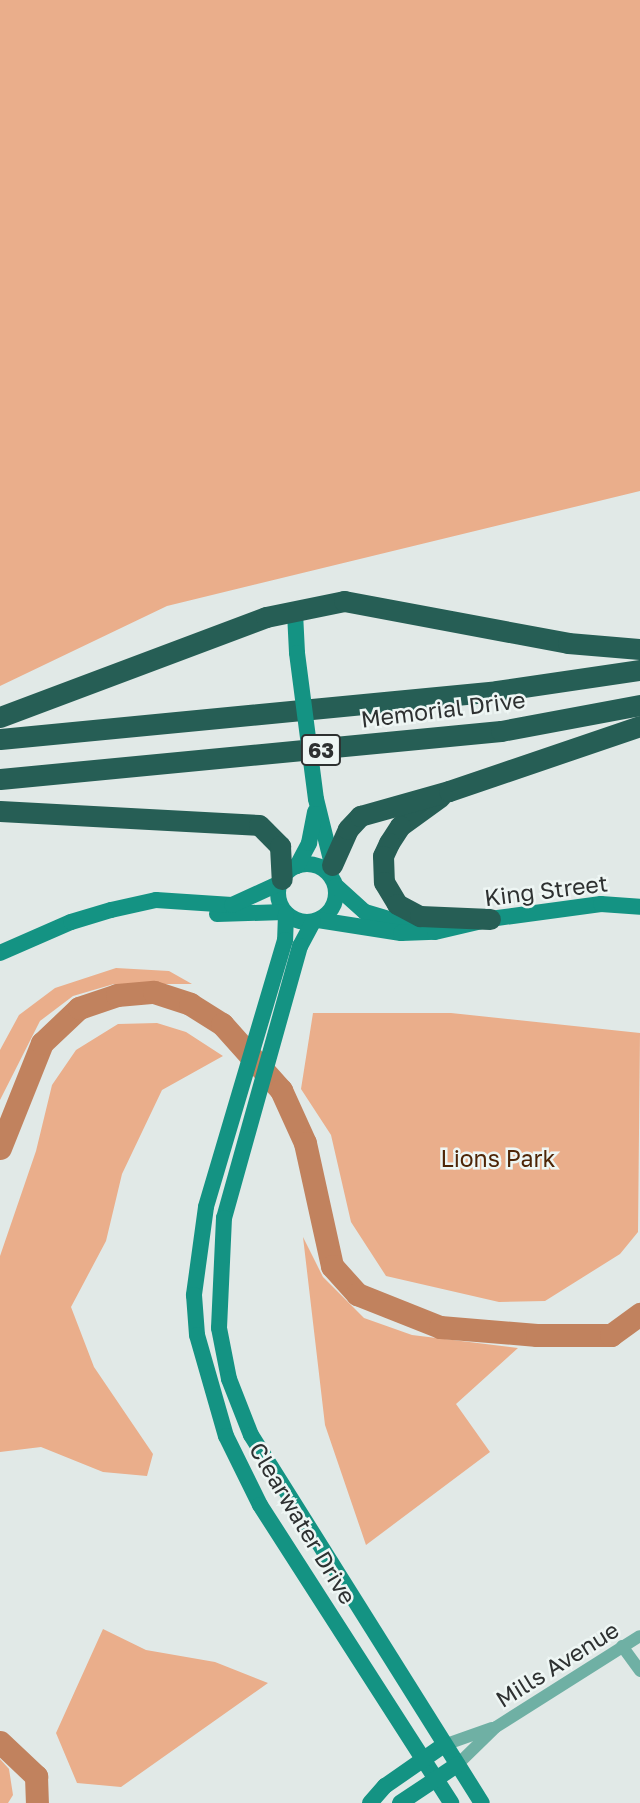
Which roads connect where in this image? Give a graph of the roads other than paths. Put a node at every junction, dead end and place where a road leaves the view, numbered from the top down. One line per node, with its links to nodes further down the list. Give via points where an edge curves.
1 (295, 613): 2 (highway, via 344,601 568,643); 5 (highway, via 267,617); 10 (main road, bridge)
2 (640, 649)
3 (640, 670): 7 (highway, Memorial Drive / 63, via 496,691)
4 (640, 705): 8 (highway, Memorial Drive / 63, via 501,731)
5 (0, 717)
6 (640, 726): 9 (highway)
7 (0, 739)
8 (0, 779)
9 (449, 791): 13 (highway, via 360,816 348,829); 17 (highway, via 400,826 383,856 384,883 397,904 420,916)
10 (316, 799): 12 (main road, via 309,843); 13 (main road)
11 (0, 811): 12 (highway, via 259,825 280,846)
12 (286, 876): 13 (main road, via 319,866); 14 (main road, via 232,905); 16 (main road)
13 (334, 878): 18 (main road, via 334,905); 19 (main road, King Street, via 354,906 384,919)
14 (156, 900): 16 (main road, via 219,914); 21 (main road, via 71,922)
15 (640, 907): 17 (main road, King Street, via 601,904)
16 (285, 913): 18 (main road); 20 (main road, Clearwater Drive)
17 (490, 919): 19 (main road, King Street)
18 (316, 921): 19 (main road, King Street, via 401,933); 20 (main road, Clearwater Drive)
19 (457, 925)
20 (292, 943): 26 (main road, Clearwater Drive, via 223,1218 219,1328 229,1380 251,1435); 27 (main road, Clearwater Drive, via 215,1173 197,1256 197,1335 226,1436 260,1505)
21 (0, 953)
22 (640, 1636): 23 (street, Mills Avenue)
23 (622, 1646): 24 (street); 25 (street, Mills Avenue)
24 (640, 1671)
25 (496, 1727): 26 (street, Mills Avenue); 28 (street, Mills Avenue)
26 (444, 1745): 27 (main road); 28 (main road, Clearwater Drive)
27 (423, 1759): 29 (main road, Clearwater Drive); 30 (main road)
28 (457, 1765): 29 (main road); 33 (main road, Clearwater Drive)
29 (435, 1779): 31 (main road); 32 (main road, Clearwater Drive)
30 (370, 1803)
31 (400, 1803)
32 (451, 1803)
33 (482, 1803)

